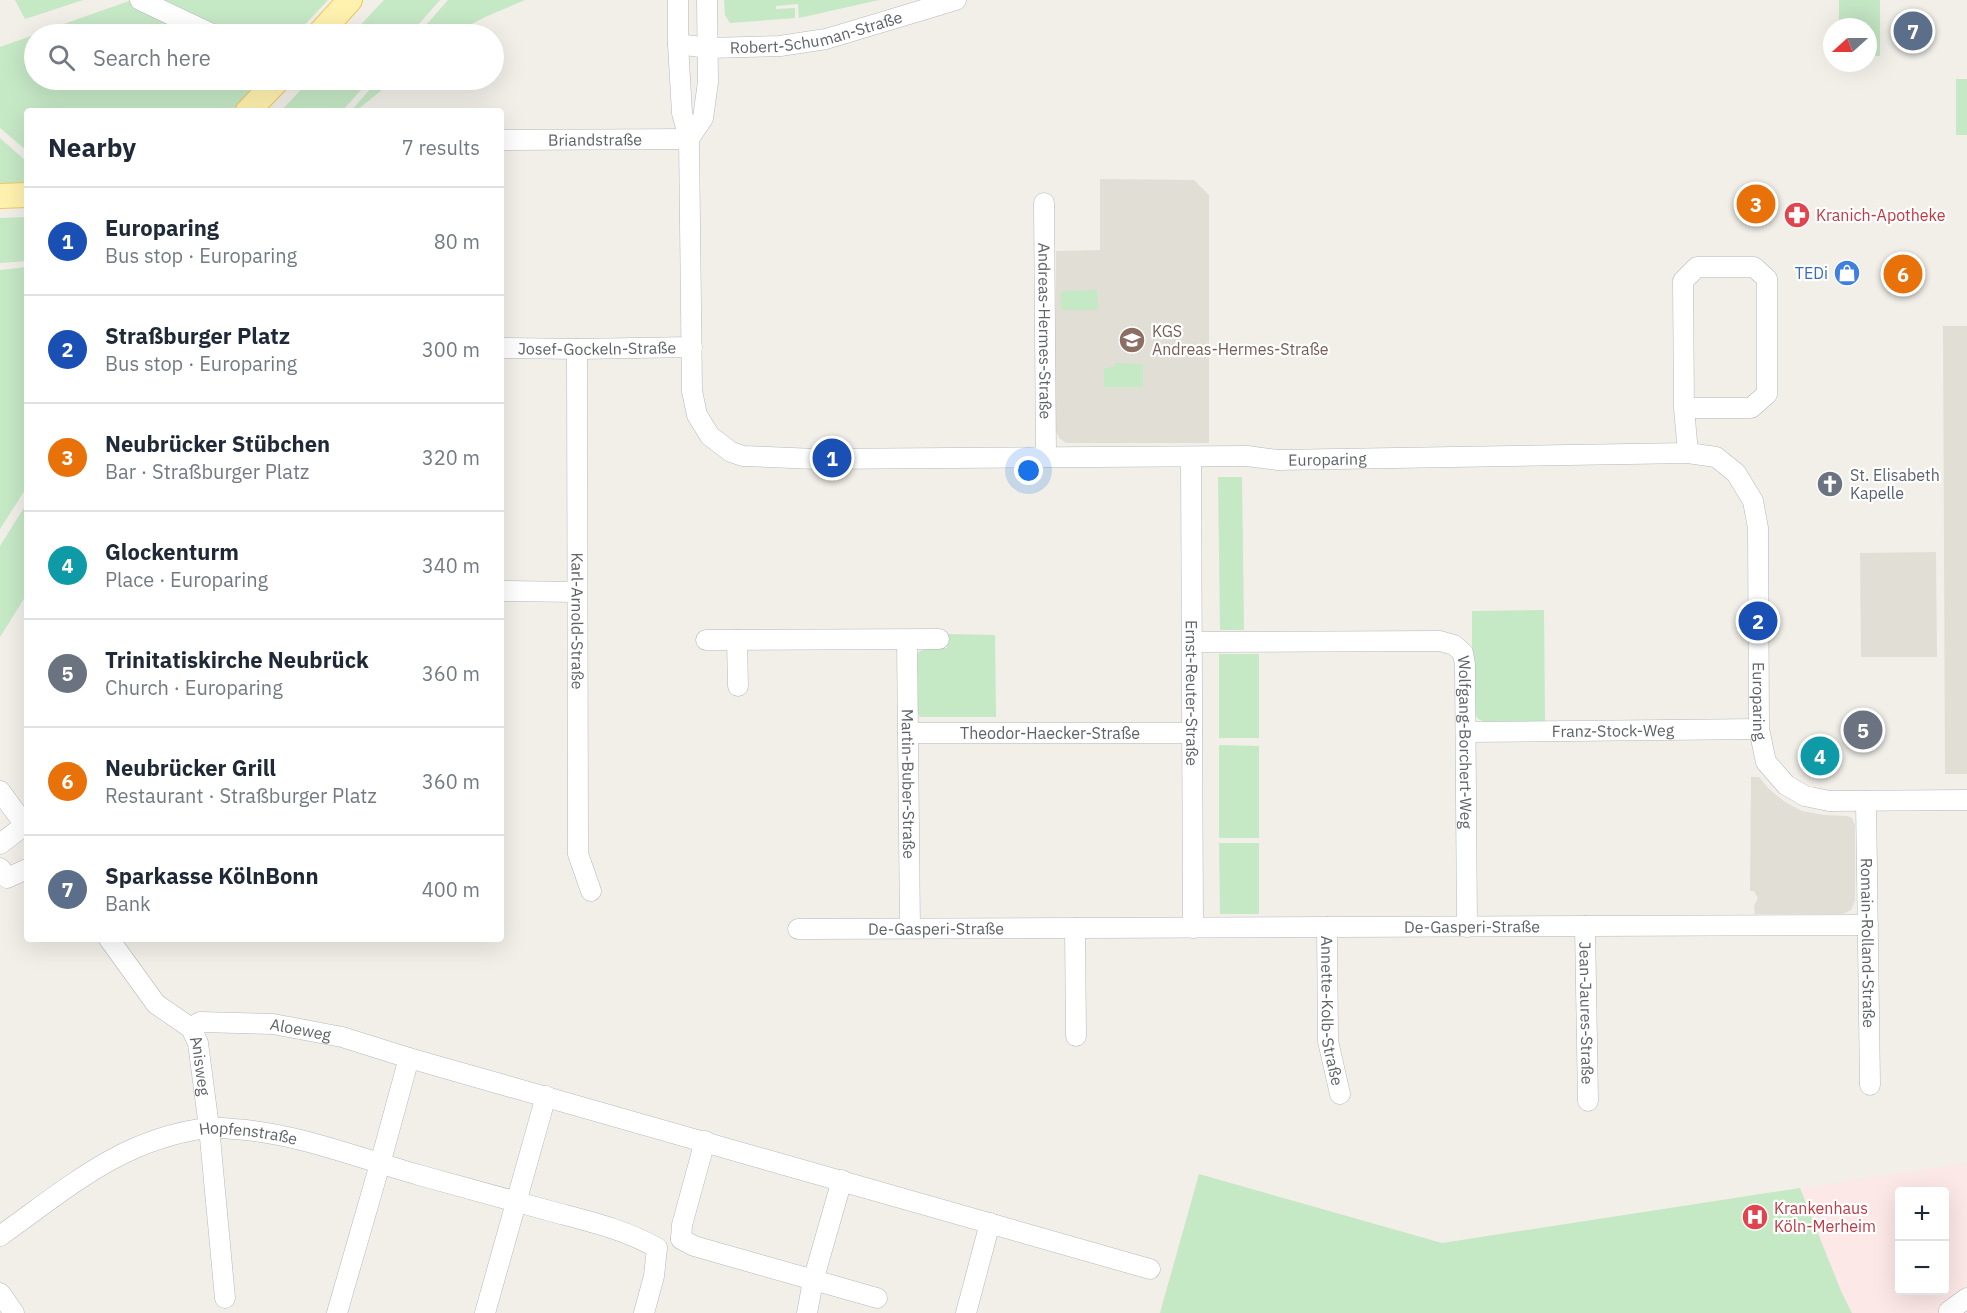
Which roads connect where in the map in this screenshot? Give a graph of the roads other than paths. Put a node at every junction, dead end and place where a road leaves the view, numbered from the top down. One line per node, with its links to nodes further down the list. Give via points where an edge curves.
1 (140, 0): 6 (street)
2 (350, 0): 7 (main road)
3 (678, 0): 8 (street, Europaring)
4 (707, 0): 9 (street)
5 (956, 0): 9 (street, Robert-Schuman-Straße, via 826,39 780,46)
6 (191, 24)
7 (328, 24)
8 (678, 44): 9 (street); 12 (street, Europaring, via 682,113)
9 (708, 48): 12 (street, via 703,118)
10 (268, 90): 11 (main road)
11 (251, 108)
12 (689, 139): 13 (street, Briandstraße); 17 (street, Europaring)
13 (504, 140)
14 (24, 195): 15 (main road)
15 (0, 196)
16 (1044, 204): 22 (street, Andreas-Hermes-Straße)
17 (692, 347): 19 (street, Josef-Gockeln-Straße); 22 (street, Europaring, via 692,391 697,415 710,436 743,456)
18 (504, 348): 19 (street, Josef-Gockeln-Straße)
19 (577, 349): 25 (street, Karl-Arnold-Straße)
20 (1684, 408): 20 (street, via 1751,408 1767,394 1767,279 1754,267 1697,267 1683,281); 21 (street)
21 (1688, 453): 23 (street, Europaring, via 1278,460); 32 (street, Europaring, via 1716,457 1736,473 1754,501 1759,548)
22 (1046, 457): 23 (street, Europaring)
23 (1191, 457): 30 (street, Ernst-Reuter-Straße)
24 (504, 591): 25 (street)
25 (577, 592): 44 (street, Karl-Arnold-Straße, via 578,854)
26 (939, 639): 29 (street)
27 (706, 640): 28 (street)
28 (737, 640): 29 (street); 31 (street)
29 (907, 640): 34 (street, Martin-Buber-Straße)
30 (1192, 642): 33 (street, Wolfgang-Borchert-Weg, via 1440,641 1454,645 1463,654 1465,665); 35 (street, Ernst-Reuter-Straße)
31 (738, 686)
32 (1759, 729): 33 (street, Franz-Stock-Weg); 38 (street, Europaring, via 1766,762 1786,785 1805,796 1829,801)
33 (1466, 732): 49 (street, Wolfgang-Borchert-Weg)
34 (908, 733): 35 (street, Theodor-Haecker-Straße); 50 (street, Martin-Buber-Straße)
35 (1192, 733): 47 (street, Ernst-Reuter-Straße)
36 (0, 791): 39 (street)
37 (1967, 800): 38 (street, Europaring)
38 (1866, 801): 46 (street, Romain-Rolland-Straße)
39 (24, 823)
40 (24, 827): 41 (street)
41 (0, 844)
42 (0, 867): 43 (street, via 7,878)
43 (24, 870)
44 (591, 891)
45 (1585, 926): 46 (street, De-Gasperi-Straße); 49 (street, De-Gasperi-Straße); 60 (street, Jean-Jaures-Straße)
46 (1868, 926): 57 (street, Romain-Rolland-Straße)
47 (1194, 927): 48 (street, De-Gasperi-Straße); 51 (street, De-Gasperi-Straße)
48 (1327, 927): 49 (street, De-Gasperi-Straße); 58 (street, Annette-Kolb-Straße, via 1328,1041)
49 (1467, 927)
50 (910, 928): 51 (street, De-Gasperi-Straße); 52 (street, De-Gasperi-Straße)
51 (1075, 928): 55 (street)
52 (798, 929)
53 (111, 942): 54 (street, Anisweg, via 156,1004)
54 (191, 1029): 56 (street, Aloeweg, via 200,1022 273,1024 342,1037); 61 (street, Anisweg, via 199,1052)
55 (1076, 1036)
56 (409, 1058): 59 (street, Aloeweg); 63 (street)
57 (1870, 1085)
58 (1340, 1094)
59 (546, 1096): 62 (street, Aloeweg); 65 (street)
60 (1588, 1101)
61 (209, 1127): 63 (street, Hopfenstraße, via 280,1135); 67 (street, Hopfenstraße, via 130,1149 92,1170); 73 (street, Anisweg)
62 (705, 1142): 64 (street, Aloeweg); 68 (street)
63 (380, 1164): 65 (street, Hopfenstraße); 77 (street)
64 (842, 1180): 66 (street, Aloeweg); 71 (street)
65 (516, 1201): 69 (street, Hopfenstraße, via 636,1236); 78 (street)
66 (990, 1223): 70 (street, Aloeweg); 81 (street)
67 (0, 1236)
68 (681, 1239): 69 (street); 71 (street)
69 (657, 1248): 79 (street)
70 (1150, 1269)
71 (813, 1281): 74 (street); 80 (street)
72 (0, 1293): 76 (street)
73 (225, 1298)
74 (877, 1298)
75 (1967, 1298): 82 (street)
76 (14, 1313)
77 (337, 1313)
78 (484, 1313)
79 (644, 1313)
80 (807, 1313)
81 (966, 1313)
82 (1950, 1313)

